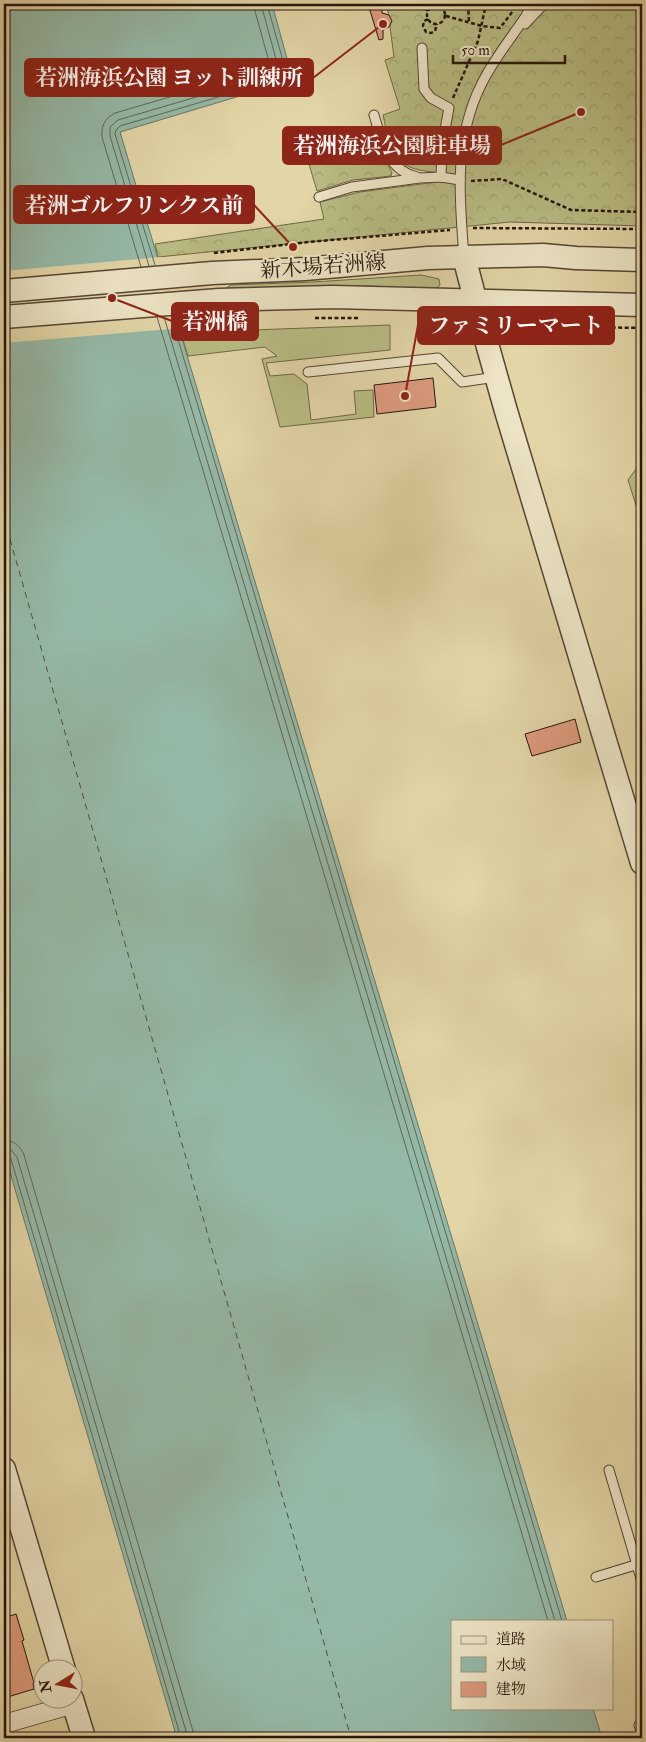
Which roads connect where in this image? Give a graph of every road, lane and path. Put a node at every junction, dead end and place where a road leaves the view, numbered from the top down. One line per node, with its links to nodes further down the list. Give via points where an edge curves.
1 (420, 4): 7 (path)
2 (468, 4): 10 (path)
3 (486, 4): 12 (path)
4 (515, 4): 12 (path, via 500,28)
5 (531, 4): 13 (lane)
6 (544, 4): 13 (lane)
7 (428, 11): 8 (path, via 439,7); 9 (path)
8 (446, 16): 10 (path); 11 (path)
9 (428, 19): 11 (path); 11 (path, via 423,24 426,32 435,31)
10 (469, 22): 12 (path)
11 (437, 24)
12 (482, 26): 15 (path)
13 (514, 34): 19 (lane, via 482,83 472,105 464,136)
14 (422, 48): 15 (lane, via 424,89 431,98)
15 (450, 108): 17 (lane)
16 (374, 115): 18 (lane, via 391,161 409,175)
17 (440, 177): 18 (lane); 19 (lane)
18 (420, 178): 20 (lane, via 352,187)
19 (460, 180): 21 (path, via 502,179 571,210); 23 (lane)
20 (319, 197)
21 (642, 212)
22 (528, 228): 23 (path); 24 (path); 25 (path)
23 (462, 229): 26 (lane); 28 (path, via 308,242)
24 (642, 229)
25 (528, 255): 26 (street, 新木場若洲線); 27 (street, 新木場若洲線)
26 (464, 257): 28 (street, 新木場若洲線, via 305,269); 30 (street)
27 (642, 260)
28 (209, 264): 29 (street, 新木場若洲線)
29 (4, 291)
30 (475, 301): 31 (street, 新木場若洲線); 33 (street, 新木場若洲線, via 358,297 219,300); 42 (street)
31 (525, 302): 32 (street, 新木場若洲線); 37 (path)
32 (642, 305)
33 (4, 317)
34 (313, 318): 35 (path)
35 (362, 318)
36 (417, 319): 40 (path)
37 (525, 328): 38 (path); 39 (path)
38 (642, 328)
39 (509, 332)
40 (468, 333)
41 (308, 372): 42 (lane, via 438,358 462,382)
42 (497, 377): 43 (street)
43 (636, 816): 44 (street)
44 (642, 863)
45 (4, 1469): 50 (street)
46 (609, 1470): 47 (lane)
47 (639, 1564): 48 (lane); 49 (lane)
48 (596, 1577)
49 (642, 1582)
50 (61, 1660)
51 (46, 1710): 53 (street)
52 (76, 1710): 56 (street)
53 (4, 1724)
54 (642, 1724): 55 (lane)
55 (642, 1734)
56 (84, 1738)

